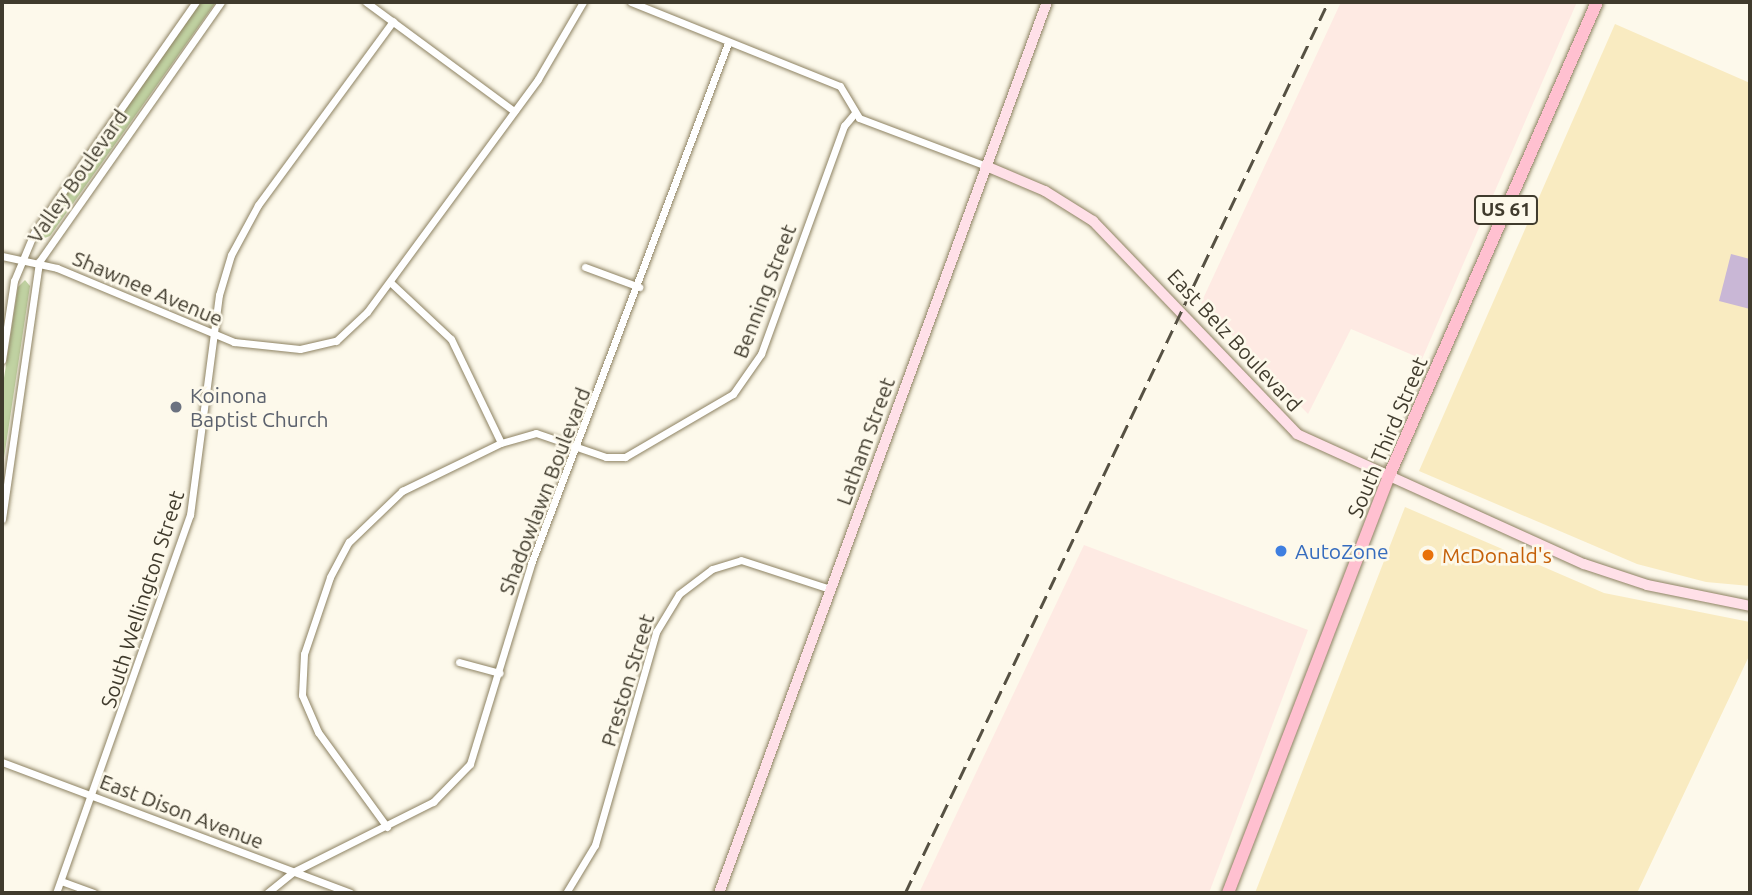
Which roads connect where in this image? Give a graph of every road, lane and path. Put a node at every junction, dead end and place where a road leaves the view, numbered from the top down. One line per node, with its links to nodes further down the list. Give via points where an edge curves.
1 (196, 2): 14 (street, Valley Boulevard)
2 (222, 2): 15 (street, Valley Boulevard)
3 (366, 2): 8 (street)
4 (583, 2): 10 (street, Shawnee Avenue, via 554,56)
5 (631, 2): 9 (street)
6 (1047, 2): 12 (street, Latham Street)
7 (1598, 2): 23 (main road, South Third Street / US 61)
8 (393, 21): 10 (street); 19 (street, South Wellington Street, via 248,220 225,270)
9 (728, 43): 11 (street, via 840,86); 18 (street, Shadowlawn Boulevard)
10 (514, 111): 17 (street, Shawnee Avenue)
11 (854, 114): 12 (street); 22 (street, Benning Street, via 844,126 765,346 744,383 634,454 606,457)
12 (986, 166): 23 (street, East Belz Boulevard, via 1045,191 1093,221 1133,257 1273,415 1319,447); 25 (street, Latham Street)
13 (2, 257): 14 (street, Shawnee Avenue)
14 (20, 258): 15 (street, Shawnee Avenue); 20 (street, Valley Boulevard)
15 (39, 262): 19 (street, Shawnee Avenue); 24 (street, Valley Boulevard)
16 (585, 267): 18 (street)
17 (390, 282): 19 (street, Shawnee Avenue, via 361,320 328,344 293,349); 21 (street, via 452,339)
18 (639, 287): 22 (street, Shadowlawn Boulevard)
19 (214, 337): 30 (street, South Wellington Street, via 190,515)
20 (2, 360)
21 (501, 443): 22 (street, Benning Street, via 536,433); 31 (street, Benning Street, via 402,491 365,521 333,570 303,654 302,695 312,723)
22 (580, 447): 28 (street, Shadowlawn Boulevard, via 531,564)
23 (1388, 478): 26 (street, East Belz Boulevard, via 1584,564 1647,585); 40 (main road, South Third Street / US 61)
24 (2, 519)
25 (830, 589): 38 (street, Preston Street, via 741,560 712,569 678,594 656,632 595,845); 39 (street, Latham Street)
26 (1750, 607)
27 (459, 662): 28 (street)
28 (500, 673): 31 (street, Shadowlawn Boulevard, via 480,744 461,778 442,797)
29 (2, 762): 30 (street, East Dison Avenue)
30 (92, 796): 32 (street, East Dison Avenue); 33 (street, South Wellington Street)
31 (387, 827): 32 (street, Shadowlawn Boulevard)
32 (293, 872): 36 (street, Shadowlawn Boulevard); 37 (street, East Dison Avenue)
33 (61, 881): 34 (street, South Wellington Street); 35 (street)
34 (56, 893)
35 (94, 893)
36 (267, 893)
37 (350, 893)
38 (566, 893)
39 (719, 893)
40 (1228, 893)

